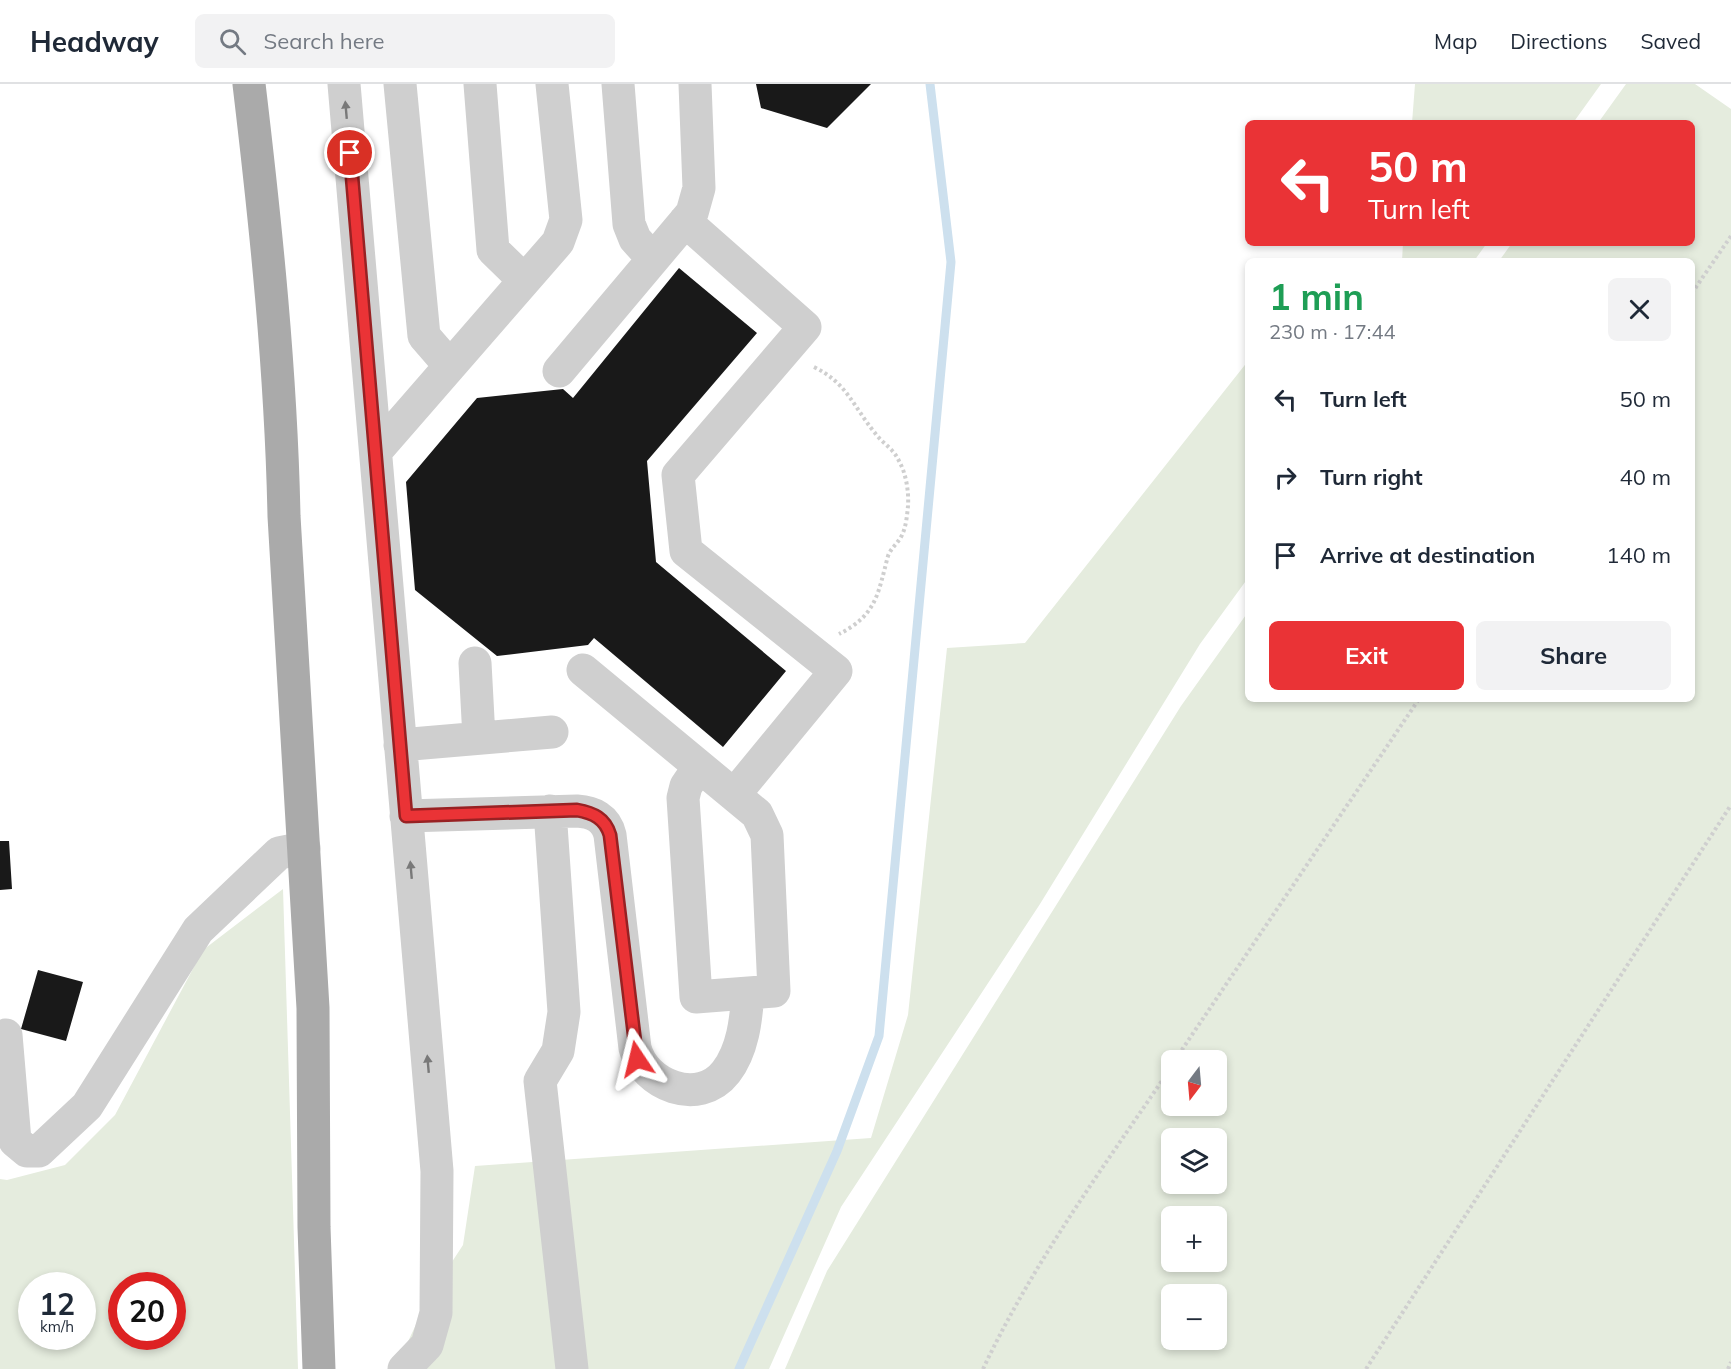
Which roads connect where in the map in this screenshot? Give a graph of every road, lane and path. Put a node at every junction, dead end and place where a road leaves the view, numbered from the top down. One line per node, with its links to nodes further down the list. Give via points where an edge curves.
1 (249, 84): 29 (main road, via 263,203 282,447)
2 (344, 84): 16 (street, one-way to 2)
3 (400, 84): 14 (street, via 424,336)
4 (480, 84): 11 (street, via 493,249)
5 (552, 84): 11 (street, via 566,220 558,242)
6 (618, 84): 10 (street, via 629,224 635,239)
7 (695, 84): 8 (street, via 699,188 692,213)
8 (685, 221): 10 (street); 13 (street, via 806,327)
9 (1731, 236): 12 (path)
10 (653, 259): 15 (street)
11 (524, 280): 14 (street)
12 (1695, 289)
13 (783, 352): 17 (street, via 678,475 686,551); 17 (path, via 840,383 874,433 900,461 908,493 905,526 890,550 874,605 852,627)
14 (450, 366): 16 (street)
15 (559, 371)
16 (377, 450): 23 (street)
17 (809, 649): 25 (street, via 836,671)
18 (475, 663): 22 (street)
19 (583, 670): 24 (street)
20 (1417, 702): 32 (path)
21 (552, 732): 22 (street)
22 (479, 738): 23 (street)
23 (400, 745): 28 (street)
24 (699, 767): 25 (street); 30 (street, via 683,798 696,996)
25 (734, 795): 30 (street, via 757,814 767,835 774,991)
26 (1731, 805): 39 (path)
27 (550, 811): 28 (street); 30 (street, via 590,813 604,821 609,830 634,1048 637,1059 652,1077 688,1090 713,1084 724,1075 742,1036); 37 (street, via 564,1012 558,1051 540,1081)
28 (406, 816): 36 (street, one-way to 28, via 427,1345 436,1313 437,1171)
29 (303, 848): 31 (street, via 279,853 198,930 87,1106 39,1151 27,1151 15,1141); 35 (main road, via 313,1008)
30 (748, 993)
31 (6, 1035)
32 (1183, 1050)
33 (1161, 1082): 38 (path, via 1049,1250)
34 (1731, 1362): 40 (path)
35 (319, 1369)
36 (404, 1369)
37 (572, 1369)
38 (983, 1369)
39 (1366, 1369)
40 (1728, 1369)

